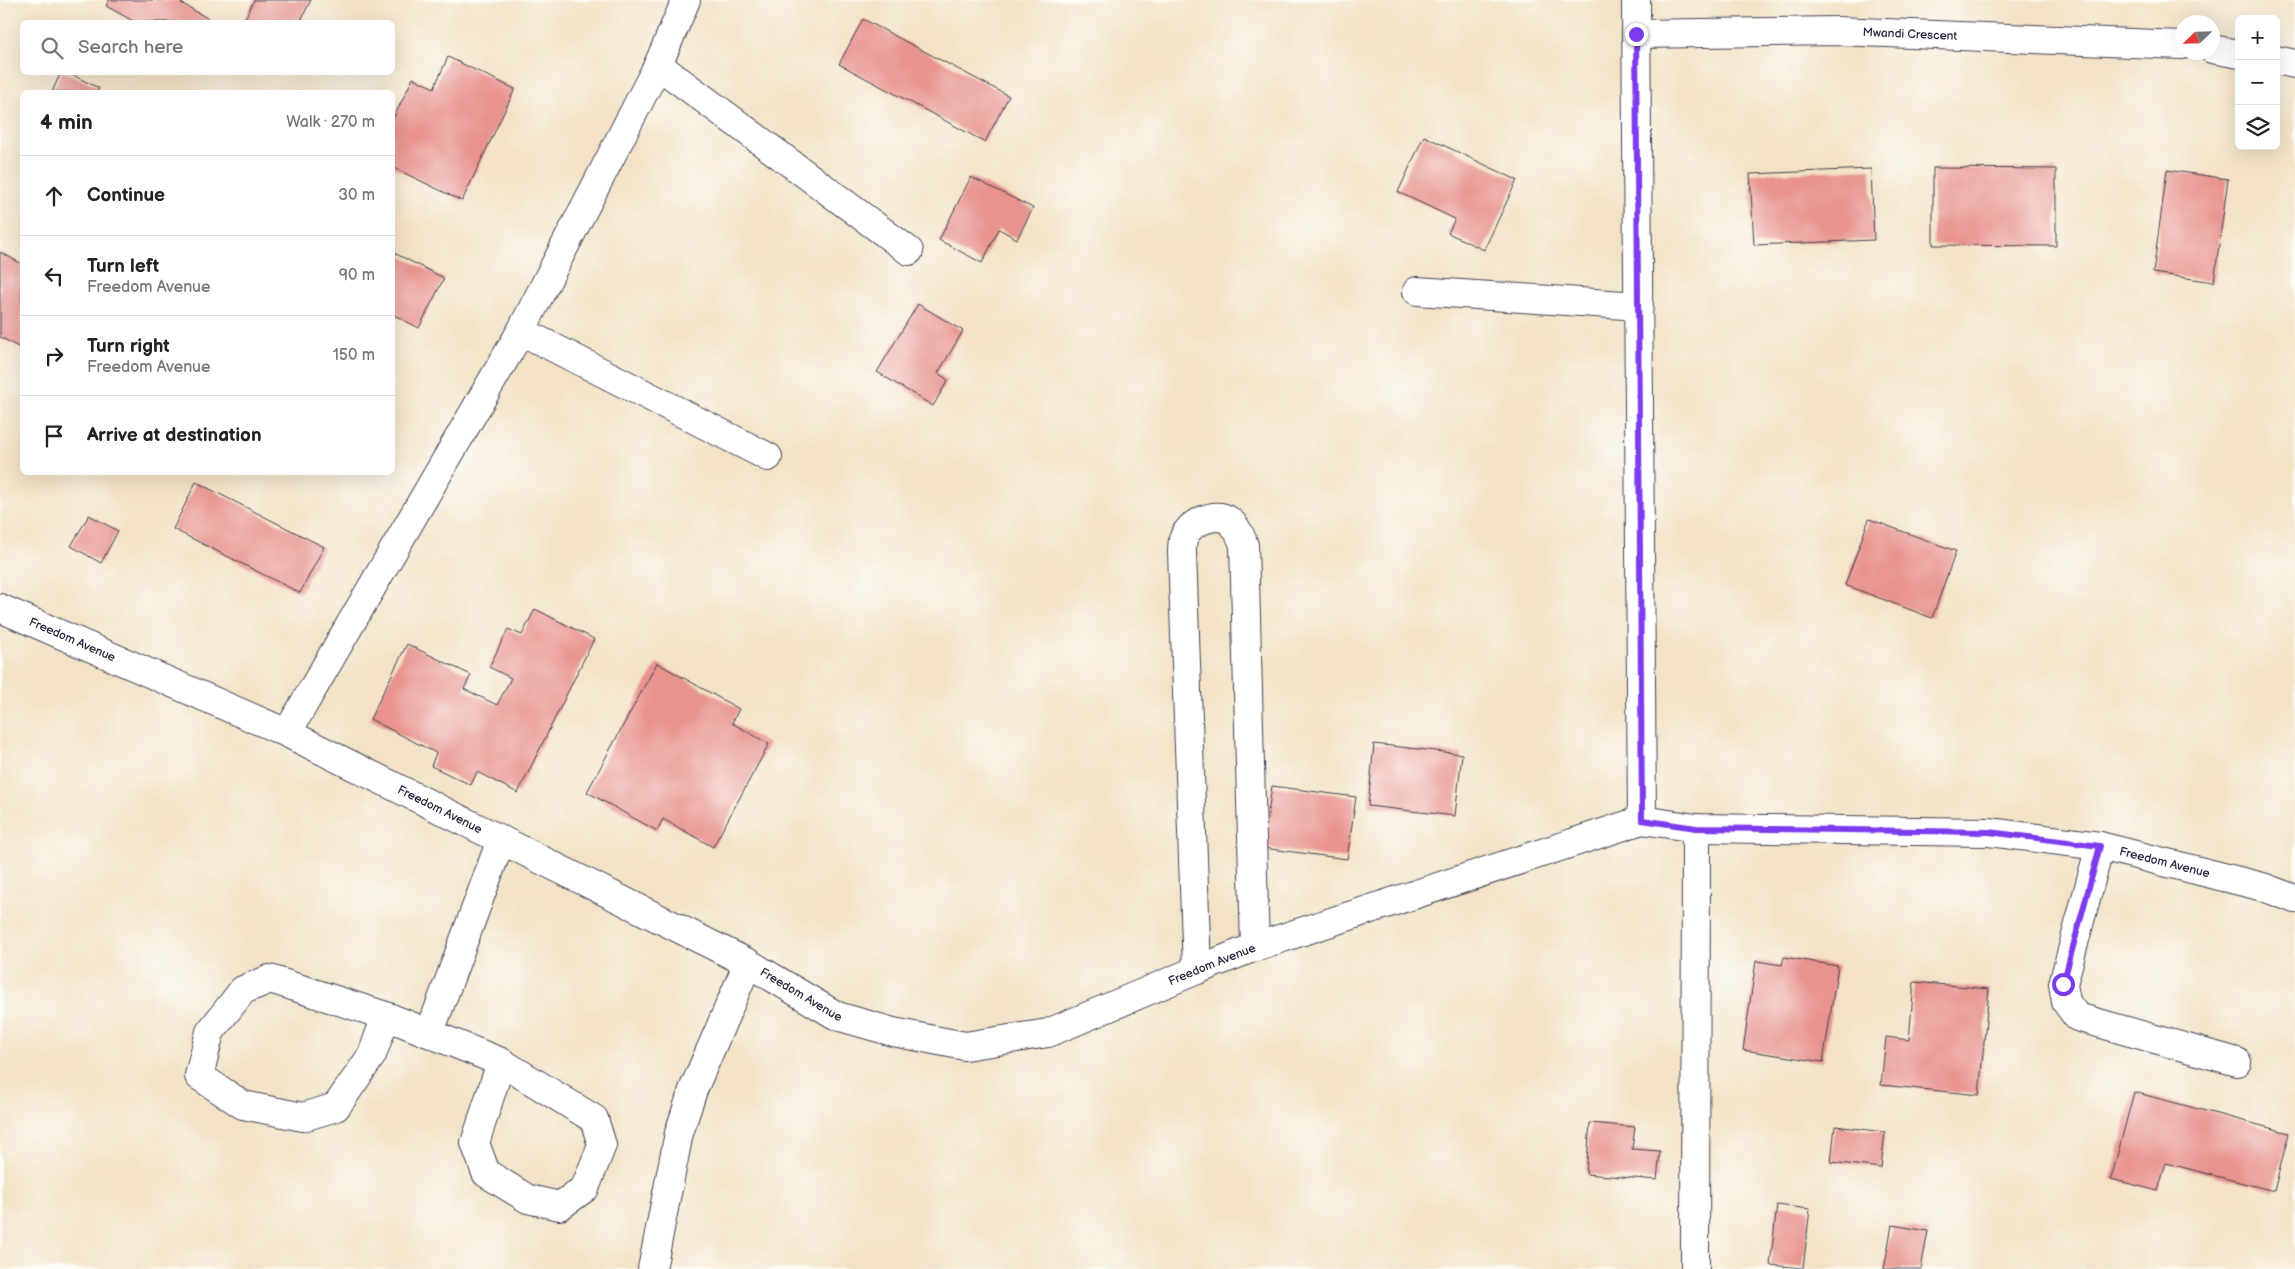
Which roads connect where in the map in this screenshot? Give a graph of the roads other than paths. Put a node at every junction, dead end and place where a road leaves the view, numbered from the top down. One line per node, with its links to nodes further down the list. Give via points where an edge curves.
1 (686, 0): 9 (street)
2 (1636, 0): 3 (street)
3 (1636, 34): 4 (street, Mwandi Crescent, via 1837,31); 12 (street)
4 (2175, 45)
5 (2220, 50): 6 (street)
6 (2235, 53)
7 (2280, 61): 8 (street)
8 (2295, 64)
9 (658, 65): 10 (street); 13 (street)
10 (909, 251)
11 (1417, 291): 12 (street)
12 (1639, 306): 17 (street)
13 (522, 331): 14 (street); 16 (street)
14 (768, 457)
15 (0, 608): 16 (street, Freedom Avenue)
16 (287, 733): 19 (street, Freedom Avenue)
17 (1642, 820): 18 (street, Freedom Avenue); 22 (street, Freedom Avenue)
18 (1696, 828): 20 (street, Freedom Avenue, via 1989,832); 30 (street)
19 (501, 840): 23 (street, Freedom Avenue); 26 (street)
20 (2100, 846): 21 (street, Freedom Avenue, via 2264,887); 28 (street, via 2063,984 2066,1002 2078,1017)
21 (2295, 899)
22 (1255, 947): 24 (street, Freedom Avenue); 24 (street, via 1244,545 1239,530 1227,518 1213,516 1194,524 1183,537 1182,552)
23 (748, 964): 24 (street, Freedom Avenue, via 837,1016 893,1032 965,1046 1048,1033); 29 (street, via 693,1090 678,1133)
24 (1197, 970)
25 (386, 1016): 25 (street, via 270,978 244,990 210,1032 199,1076 243,1105 303,1117 336,1107 372,1055); 26 (street)
26 (430, 1032): 27 (street)
27 (501, 1062): 27 (street, via 475,1143 486,1174 528,1199 560,1206 585,1188 602,1145 594,1119)
28 (2238, 1062)
29 (652, 1269)
30 (1695, 1269)

